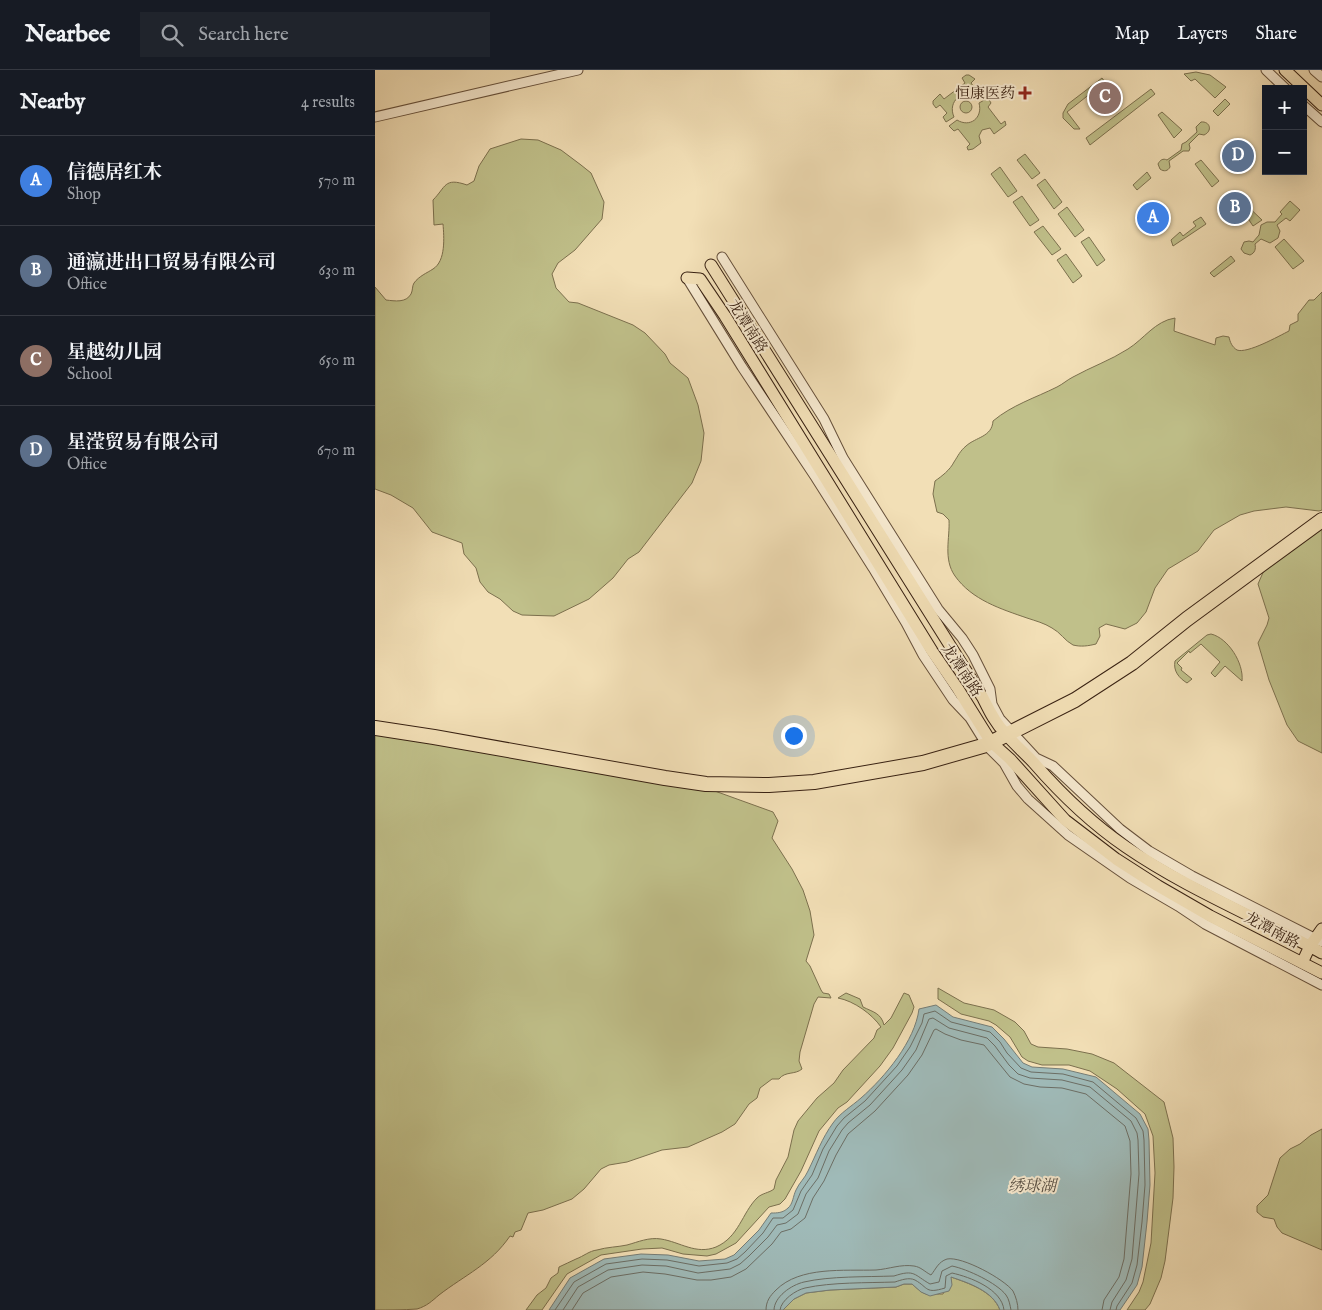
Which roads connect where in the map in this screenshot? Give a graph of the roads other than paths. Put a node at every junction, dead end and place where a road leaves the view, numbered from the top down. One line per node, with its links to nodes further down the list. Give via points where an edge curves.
1 (578, 70): 11 (street)
2 (1266, 70): 7 (street)
3 (1285, 70): 9 (main road)
4 (1296, 70): 8 (main road)
5 (1314, 70): 6 (street)
6 (1322, 78)
7 (1282, 85)
8 (1322, 95)
9 (1322, 105)
10 (1307, 109): 12 (street)
11 (375, 117)
12 (1322, 122)
13 (722, 257): 16 (street, via 824,419)
14 (711, 265): 16 (main road, 龙潭南路)
15 (687, 278): 19 (main road, 龙潭南路, via 700,279 725,316 936,659); 22 (street, via 873,568 923,656)
16 (840, 463): 18 (main road, 龙潭南路); 21 (street, via 938,609 970,650 990,689 992,704)
17 (1322, 520): 21 (highway, via 1118,673 1075,700)
18 (971, 680): 19 (main road); 21 (main road, 龙潭南路, via 995,721)
19 (958, 689): 22 (main road, 龙潭南路)
20 (375, 728): 22 (highway, via 706,784 769,785 837,779 923,763)
21 (1009, 733): 22 (highway); 23 (main road, 龙潭南路); 27 (street, via 1036,758 1053,766 1120,829 1149,851 1191,876)
22 (988, 743): 24 (main road, 龙潭南路, via 1010,759); 26 (street, via 1017,786)
23 (1050, 782): 24 (main road); 27 (main road, 龙潭南路, via 1111,836 1141,857 1185,882)
24 (1039, 792): 25 (main road, 龙潭南路)
25 (1055, 810): 26 (main road); 29 (main road, 龙潭南路, via 1143,876 1210,916)
26 (1057, 827): 31 (street, via 1130,878 1205,924)
27 (1317, 939): 28 (main road, 龙潭南路); 29 (main road)
28 (1322, 954): 30 (main road)
29 (1302, 963): 30 (main road, 龙潭南路)
30 (1319, 971)
31 (1322, 985)

